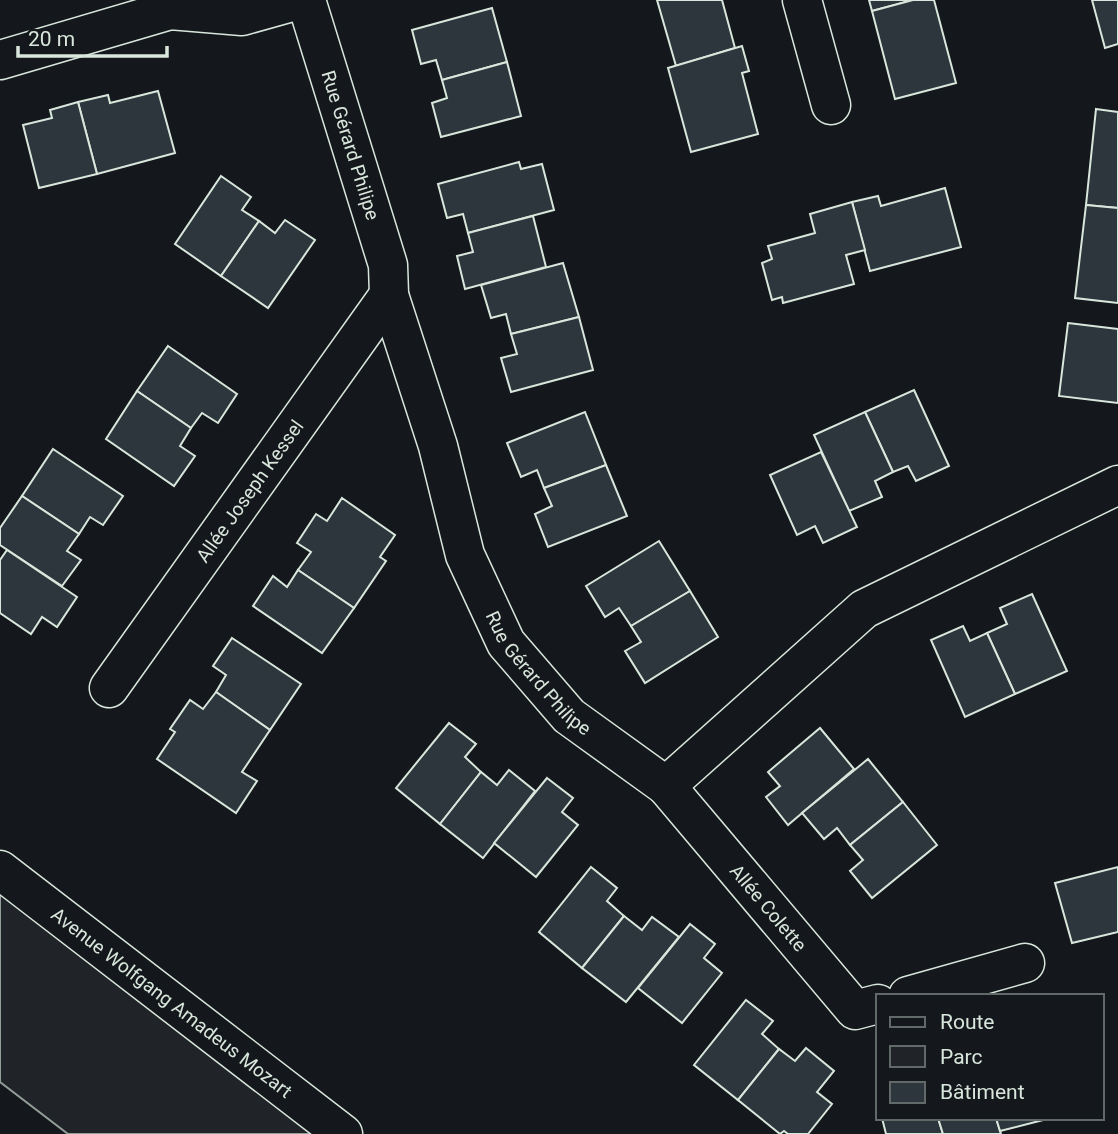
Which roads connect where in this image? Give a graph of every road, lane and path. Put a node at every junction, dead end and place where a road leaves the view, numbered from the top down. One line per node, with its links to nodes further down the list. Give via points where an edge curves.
1 (299, 0): 4 (street, via 242,16)
2 (306, 0): 7 (street, Rue Gérard Philipe, via 388,265)
3 (802, 0): 6 (street)
4 (169, 5): 5 (street)
5 (0, 60)
6 (831, 105)
7 (389, 295): 9 (street, Allée Joseph Kessel); 10 (street, Rue Gérard Philipe, via 438,446 465,555 506,643 569,716)
8 (1118, 485): 10 (street, via 864,609)
9 (109, 688)
10 (666, 786): 14 (street, Allée Colette, via 855,1010)
11 (0, 870): 15 (street, Avenue Wolfgang Amadeus Mozart)
12 (1025, 963): 13 (street)
13 (915, 994)
14 (876, 1005)
15 (344, 1134)

